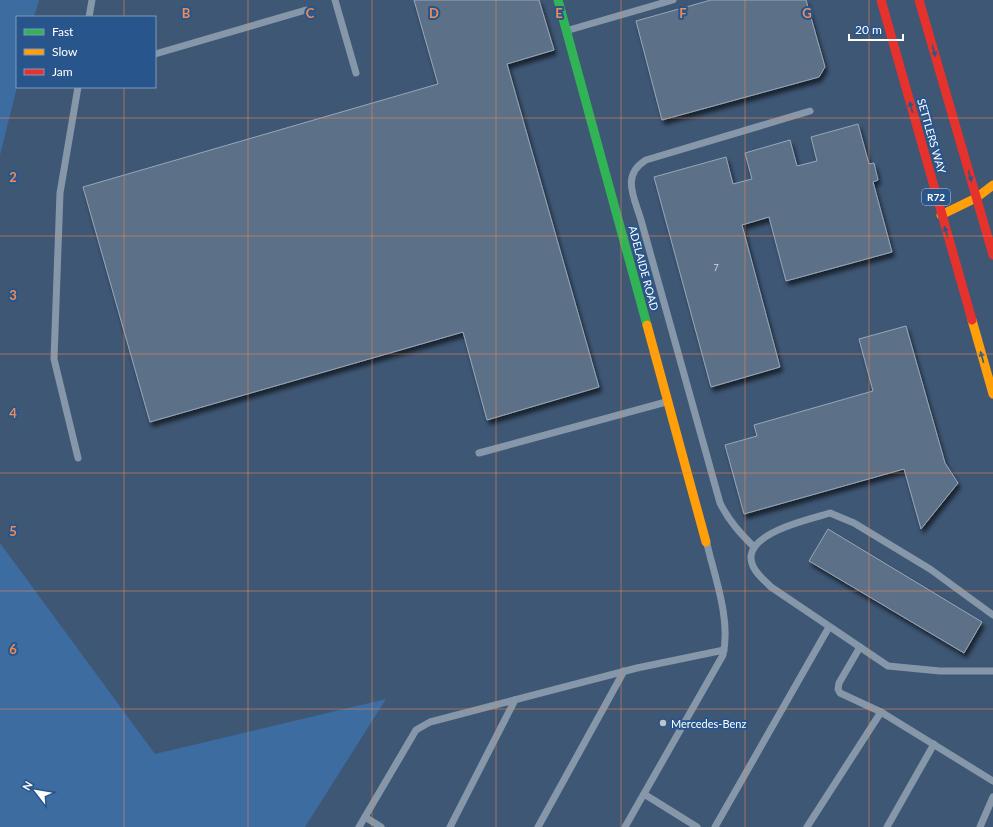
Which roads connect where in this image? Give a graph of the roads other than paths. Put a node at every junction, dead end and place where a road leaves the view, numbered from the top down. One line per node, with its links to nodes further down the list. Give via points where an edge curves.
1 (92, 0): 8 (lane)
2 (335, 0): 11 (lane)
3 (558, 0): 9 (main road, ADELAIDE ROAD)
4 (673, 0): 9 (lane)
5 (881, 0): 16 (main road, SETTLERS WAY / R72, one-way to 5)
6 (919, 0): 15 (main road, one-way to 15)
7 (306, 10): 10 (lane)
8 (89, 16)
9 (567, 31): 19 (main road, ADELAIDE ROAD)
10 (156, 54)
11 (356, 73)
12 (78, 88): 21 (lane, via 60,193 54,359)
13 (810, 111): 23 (lane, via 646,160 631,174 640,220 720,503 727,518)
14 (993, 185): 15 (main road)
15 (976, 198): 16 (main road); 17 (main road)
16 (941, 215): 18 (main road, SETTLERS WAY / R72, one-way to 16)
17 (993, 256)
18 (993, 394)
19 (668, 402): 20 (lane); 22 (main road, ADELAIDE ROAD)
20 (479, 453)
21 (78, 458)
22 (706, 542): 27 (lane, via 726,627)
23 (754, 547): 24 (lane, via 786,526 830,513 854,523 930,569); 25 (lane, via 752,564 758,574 771,587)
24 (993, 616)
25 (829, 627): 26 (lane); 43 (lane)
26 (860, 647): 29 (lane, via 894,668); 31 (lane, via 839,682 838,689 844,696)
27 (724, 650): 28 (lane); 34 (lane)
28 (624, 671): 30 (lane); 40 (lane)
29 (993, 671)
30 (515, 700): 36 (lane, via 430,722 416,730); 39 (lane)
31 (881, 712): 32 (lane); 44 (lane)
32 (934, 744): 33 (lane); 45 (lane)
33 (993, 781)
34 (644, 794): 41 (lane); 42 (lane)
35 (993, 796): 46 (lane)
36 (365, 817): 37 (lane); 38 (lane)
37 (358, 827)
38 (381, 827)
39 (450, 827)
40 (538, 827)
41 (625, 827)
42 (697, 827)
43 (715, 827)
44 (807, 827)
45 (887, 827)
46 (980, 827)

